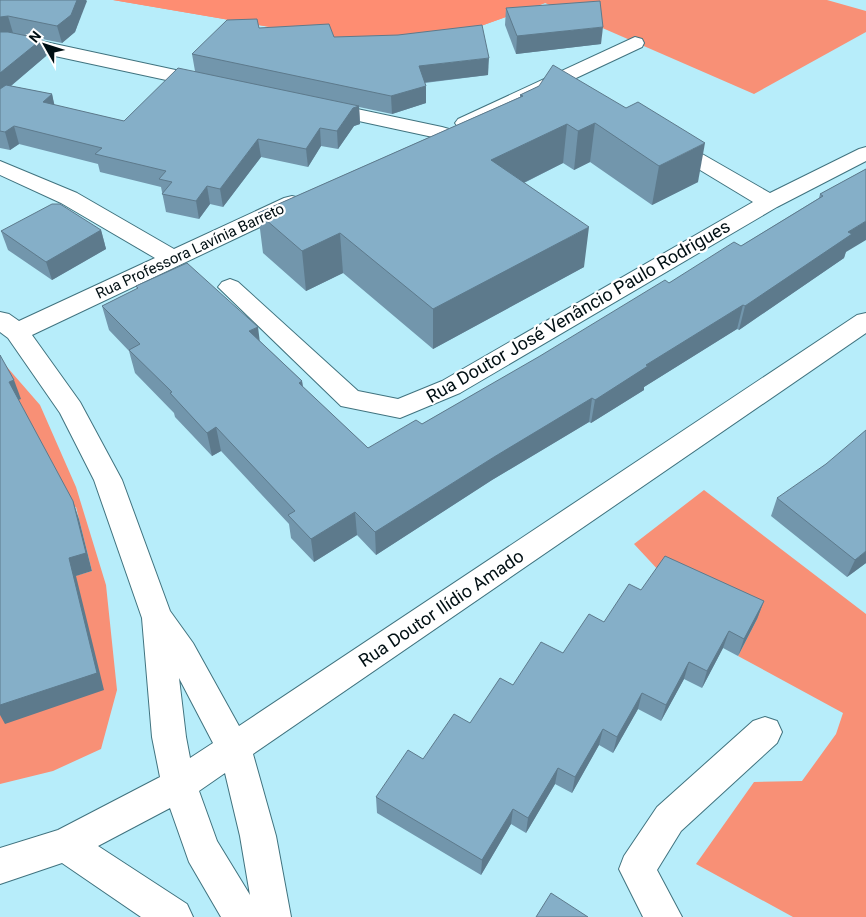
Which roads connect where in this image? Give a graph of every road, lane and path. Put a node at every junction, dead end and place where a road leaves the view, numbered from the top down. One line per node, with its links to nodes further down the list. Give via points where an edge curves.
1 (0, 42): 3 (street, via 14,41)
2 (635, 43): 6 (street, via 569,83)
3 (228, 87)
4 (306, 104): 6 (street)
5 (652, 132): 11 (street)
6 (442, 133): 7 (street)
7 (415, 146)
8 (866, 152): 11 (street, Rua Doutor José Venâncio Paulo Rodrigues)
9 (0, 167): 12 (street, via 69,198)
10 (307, 196): 12 (street, Rua Professora Lavínia Barreto)
11 (769, 202): 13 (street, Rua Doutor José Venâncio Paulo Rodrigues, via 452,387 400,409 350,399)
12 (173, 259): 15 (street, Rua Professora Lavínia Barreto)
13 (230, 287)
14 (866, 321): 18 (street, Rua Doutor Ilídio Amado)
15 (9, 326): 16 (street, via 71,409 108,480)
16 (157, 618): 18 (street, via 182,653); 19 (street, via 169,737)
17 (765, 732): 25 (street, via 669,819 637,869)
18 (234, 749): 19 (street, Rua Doutor Ilídio Amado); 24 (street, via 258,836)
19 (179, 786): 20 (street, Rua Doutor Ilídio Amado); 23 (street, via 202,850)
20 (65, 846): 21 (street, Rua Doutor Ilídio Amado); 22 (street)
21 (0, 866)
22 (174, 917)
23 (242, 917)
24 (272, 917)
25 (663, 917)

